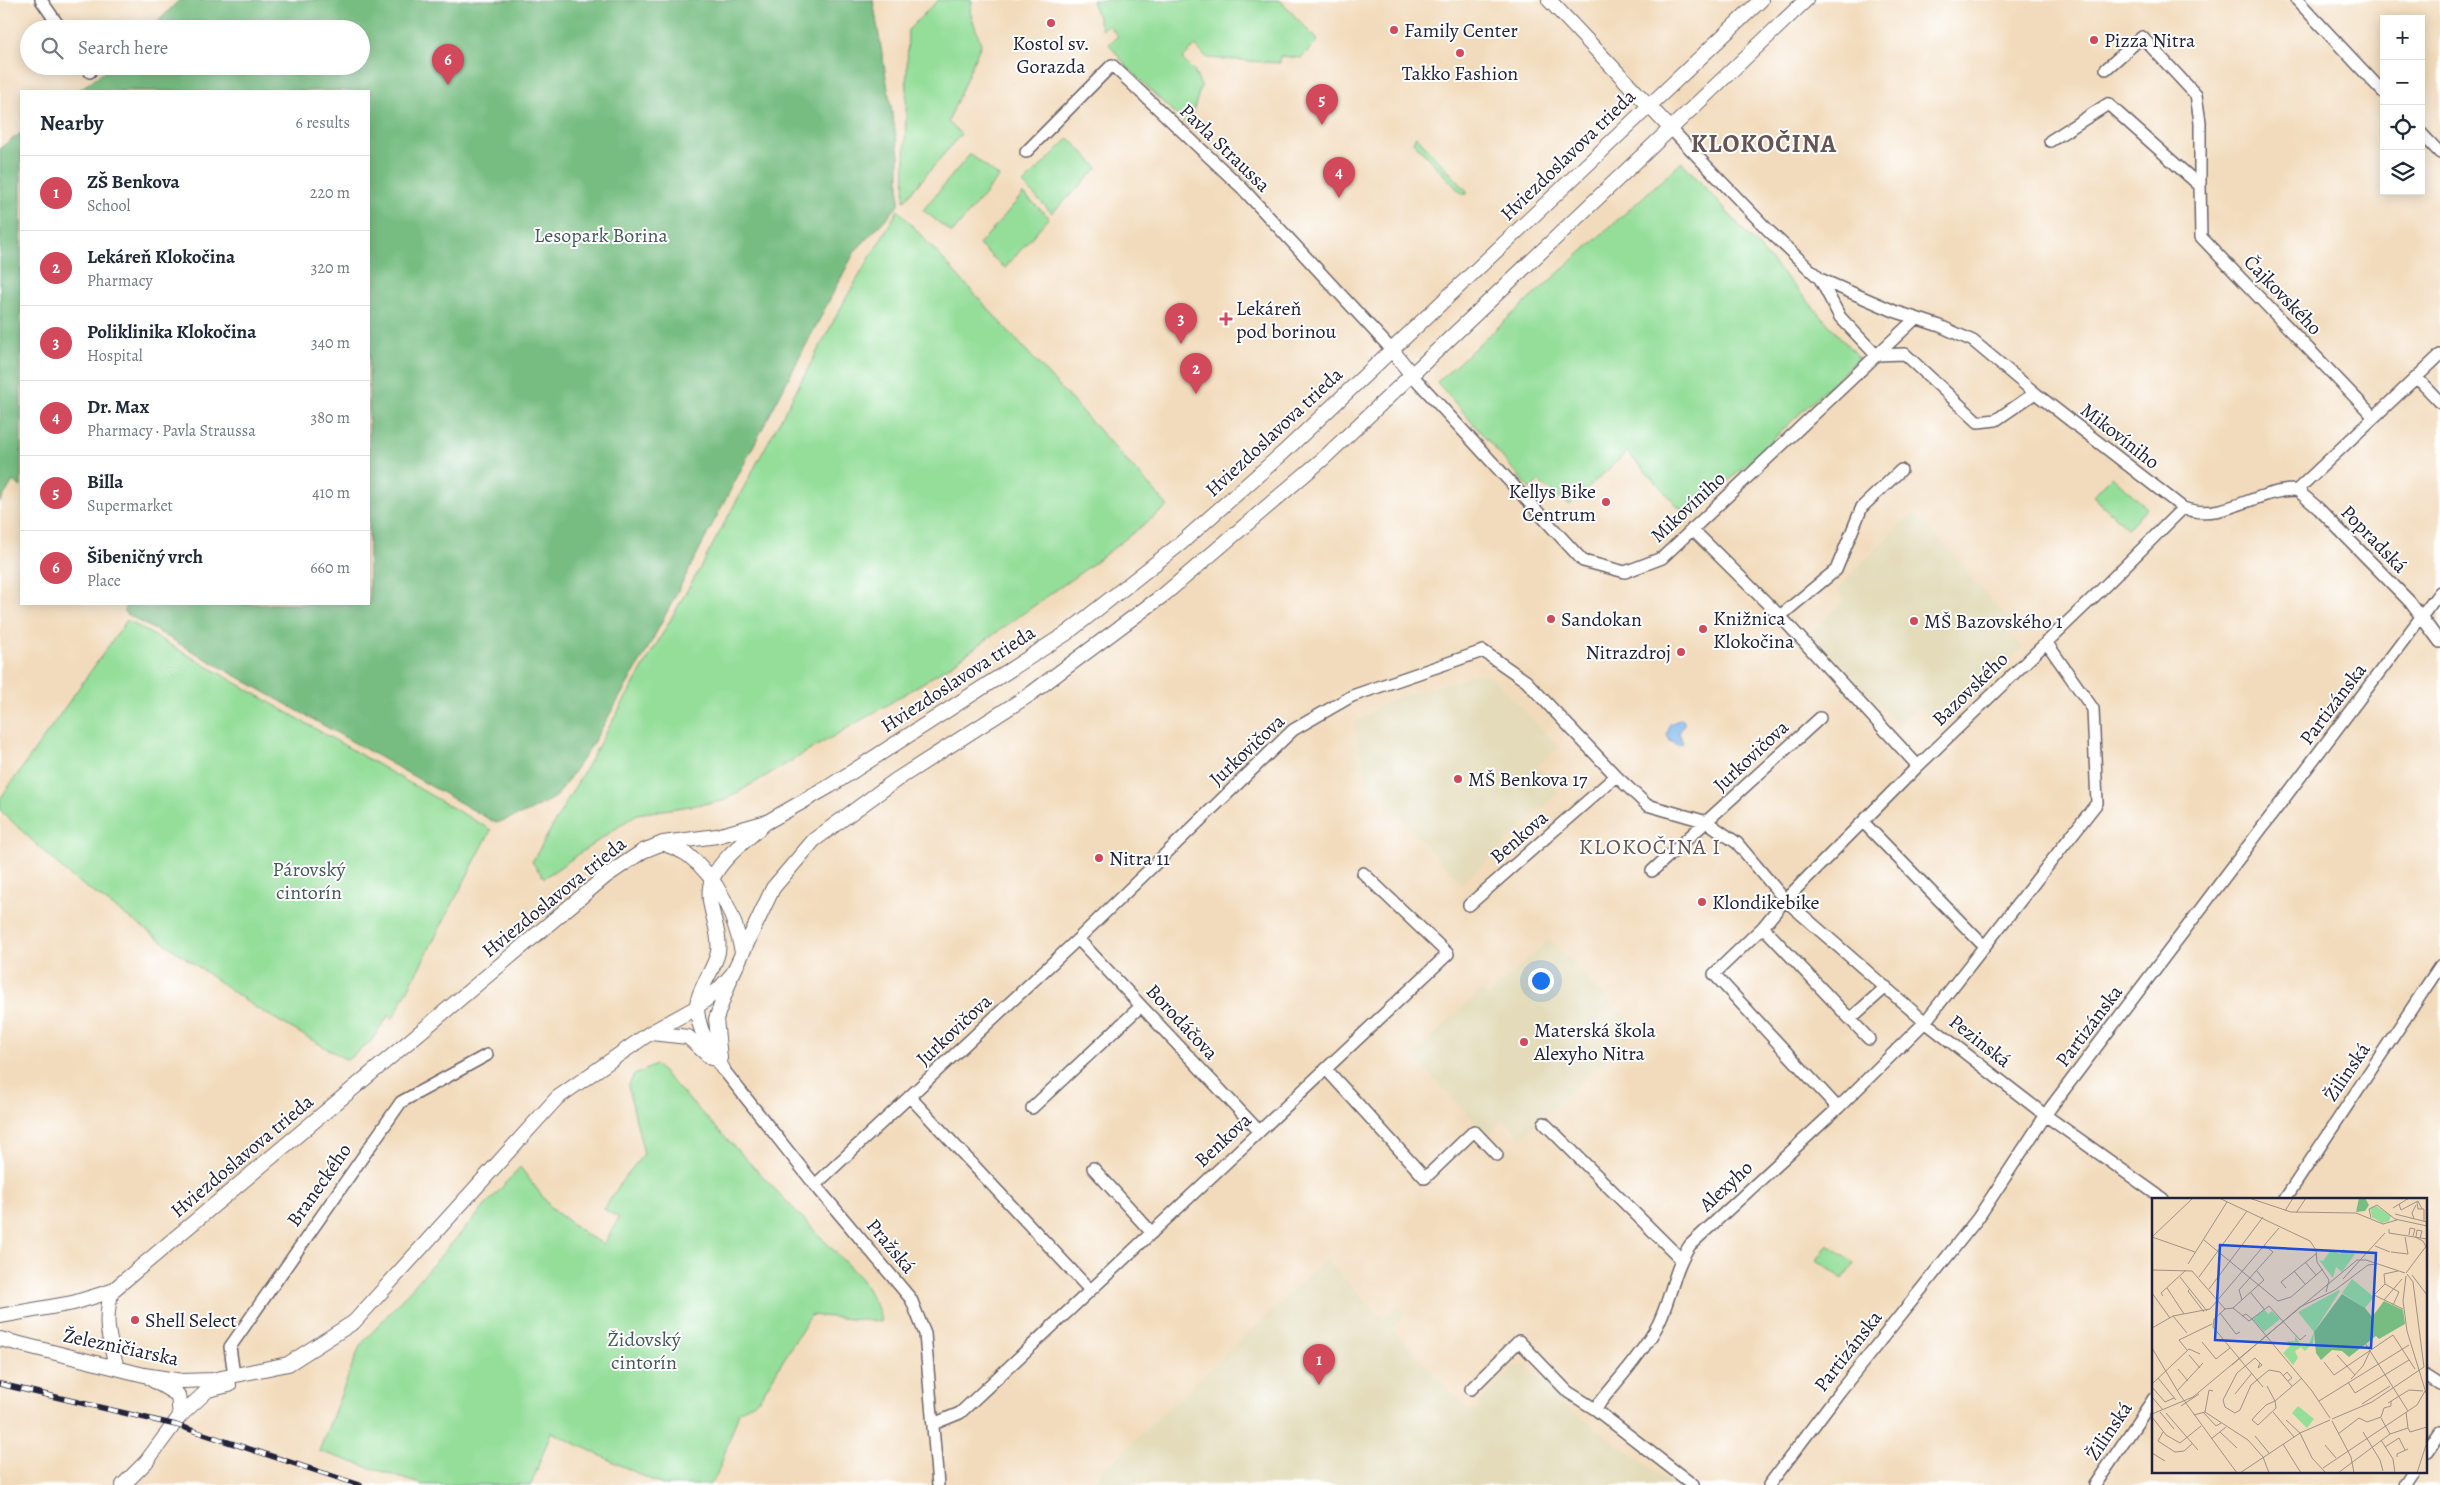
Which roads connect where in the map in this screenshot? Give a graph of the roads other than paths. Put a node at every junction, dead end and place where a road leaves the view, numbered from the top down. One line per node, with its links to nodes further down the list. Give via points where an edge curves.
1 (41, 0): 6 (street)
2 (1549, 0): 9 (street)
3 (1761, 0): 9 (street, Hviezdoslavova trieda)
4 (1806, 0): 10 (street)
5 (2297, 0): 8 (street)
6 (55, 20)
7 (2106, 69): 15 (street, Čajkovského, via 2142,37 2196,95 2200,122)
8 (2380, 89)
9 (1650, 105): 10 (street); 18 (street, Hviezdoslavova trieda)
10 (1670, 128): 16 (street, Mikovíniho); 21 (street)
11 (2425, 137): 14 (street)
12 (2050, 141): 15 (street, via 2108,104)
13 (1026, 152): 18 (street, Pavla Straussa, via 1112,65 1242,188)
14 (2440, 154)
15 (2200, 186): 25 (street, Čajkovského, via 2201,237)
16 (1820, 279): 17 (street, Mikovíniho); 19 (street, Mikovíniho, via 1840,316)
17 (1916, 318): 19 (street, Mikovíniho); 23 (street, Mikovíniho, via 1973,341)
18 (1392, 350): 21 (street); 38 (street, Hviezdoslavova trieda, via 1210,518 1067,633 830,786)
19 (1876, 355): 23 (street, via 1904,354 1978,422 1996,420); 29 (street, Mikovíniho)
20 (2440, 356): 22 (street)
21 (1411, 374): 29 (street, Mikovíniho, via 1583,561 1625,572 1662,558); 50 (street, via 1324,458 1166,592 1029,695 896,780 814,840 773,888)
22 (2416, 378): 24 (street); 25 (street)
23 (2035, 393): 28 (street, Mikovíniho)
24 (2440, 402)
25 (2374, 417): 27 (street)
26 (1901, 470): 31 (street, via 1862,507 1836,570)
27 (2297, 490): 28 (street, via 2269,492 2214,512); 32 (street, Popradská, via 2410,602)
28 (2184, 508): 33 (street, Bazovského)
29 (1692, 529): 31 (street)
30 (2440, 592): 32 (street, Partizánska)
31 (1780, 616): 36 (street)
32 (2420, 618): 34 (street, Popradská); 66 (street, Partizánska)
33 (2046, 642): 36 (street, Bazovského); 49 (street, Alexyho, via 2093,709 2097,803)
34 (2440, 642)
35 (1820, 718): 39 (street, Jurkovičova)
36 (1918, 766): 40 (street, Bazovského)
37 (1616, 776): 39 (street, Jurkovičova, via 1647,805); 46 (street, Benkova); 48 (street, Jurkovičova, via 1526,681 1483,651 1352,696 1293,730)
38 (767, 822): 41 (street, Hviezdoslavova trieda, via 717,836); 44 (street, via 722,864)
39 (1707, 822): 42 (street, Jurkovičova); 45 (street, Jurkovičova, via 1737,843)
40 (1862, 822): 45 (street, Bazovského); 49 (street)
41 (663, 843): 44 (street, via 688,855); 77 (street, Hviezdoslavova trieda, via 643,851 606,876)
42 (1652, 871)
43 (1363, 873): 62 (street, Benkova, via 1448,954)
44 (712, 881): 50 (street, via 737,926); 55 (street, via 710,896 717,926 718,952)
45 (1785, 900): 47 (street, Bazovského); 53 (street, Pezinská)
46 (1470, 905)
47 (1762, 927): 56 (street); 65 (street, Bazovského, via 1714,974)
48 (1078, 938): 54 (street, Borodáčova); 63 (street, Jurkovičova)
49 (1984, 946): 57 (street, Alexyho)
50 (742, 952): 52 (street)
51 (2440, 966): 73 (street, Žilinská)
52 (733, 973): 55 (street); 61 (street, via 716,1020 717,1046)
53 (1886, 987): 56 (street); 57 (street, Pezinská)
54 (1141, 1006): 64 (street); 68 (street, Borodáčova)
55 (697, 1007): 58 (street); 61 (street, via 702,1034)
56 (1850, 1019): 59 (street)
57 (1925, 1022): 65 (street, Alexyho); 66 (street, Pezinská)
58 (650, 1034): 61 (street, via 688,1037); 80 (street, via 558,1098 354,1322)
59 (1869, 1040)
60 (487, 1055): 83 (street, Braneckého, via 401,1102 230,1348)
61 (723, 1069): 71 (street, Pražská)
62 (1326, 1069): 68 (street, Benkova); 69 (street, via 1425,1178 1474,1132)
63 (910, 1097): 71 (street, Jurkovičova); 76 (street)
64 (1032, 1108)
65 (1838, 1108): 75 (street, Alexyho, via 1690,1245)
66 (2045, 1115): 72 (street, Pezinská); 97 (street, Partizánska, via 1978,1218)
67 (1544, 1123): 75 (street)
68 (1259, 1131): 74 (street, Benkova)
69 (1497, 1155)
70 (1093, 1168): 74 (street)
71 (815, 1185): 90 (street, Pražská, via 911,1299 925,1334)
72 (2162, 1198)
73 (2286, 1198)
74 (1152, 1233): 76 (street, Benkova)
75 (1681, 1258): 88 (street, Alexyho, via 1655,1330)
76 (1090, 1290): 90 (street, Benkova, via 960,1414)
77 (112, 1291): 78 (street, Železničiarska, via 73,1303); 81 (street, via 107,1310 107,1332)
78 (0, 1316)
79 (0, 1339): 81 (street, Železničiarska)
80 (288, 1364): 83 (street); 89 (street, via 258,1378 208,1390)
81 (117, 1368): 82 (street, Železničiarska)
82 (144, 1375): 83 (street, Železničiarska, via 182,1381); 89 (street, via 178,1395)
83 (234, 1375)
84 (2428, 1377): 85 (street)
85 (2440, 1385)
86 (1471, 1389): 88 (street, via 1519,1342 1568,1392)
87 (2152, 1401): 98 (street, Žilinská)
88 (1595, 1409): 96 (street)
89 (180, 1416): 94 (street, via 176,1426)
90 (934, 1424): 95 (street, Pražská)
91 (2440, 1431): 92 (street)
92 (2428, 1449)
93 (2412, 1472): 99 (street)
94 (123, 1485)
95 (938, 1485)
96 (1693, 1485)
97 (1769, 1485)
98 (2095, 1485)
99 (2404, 1485)

